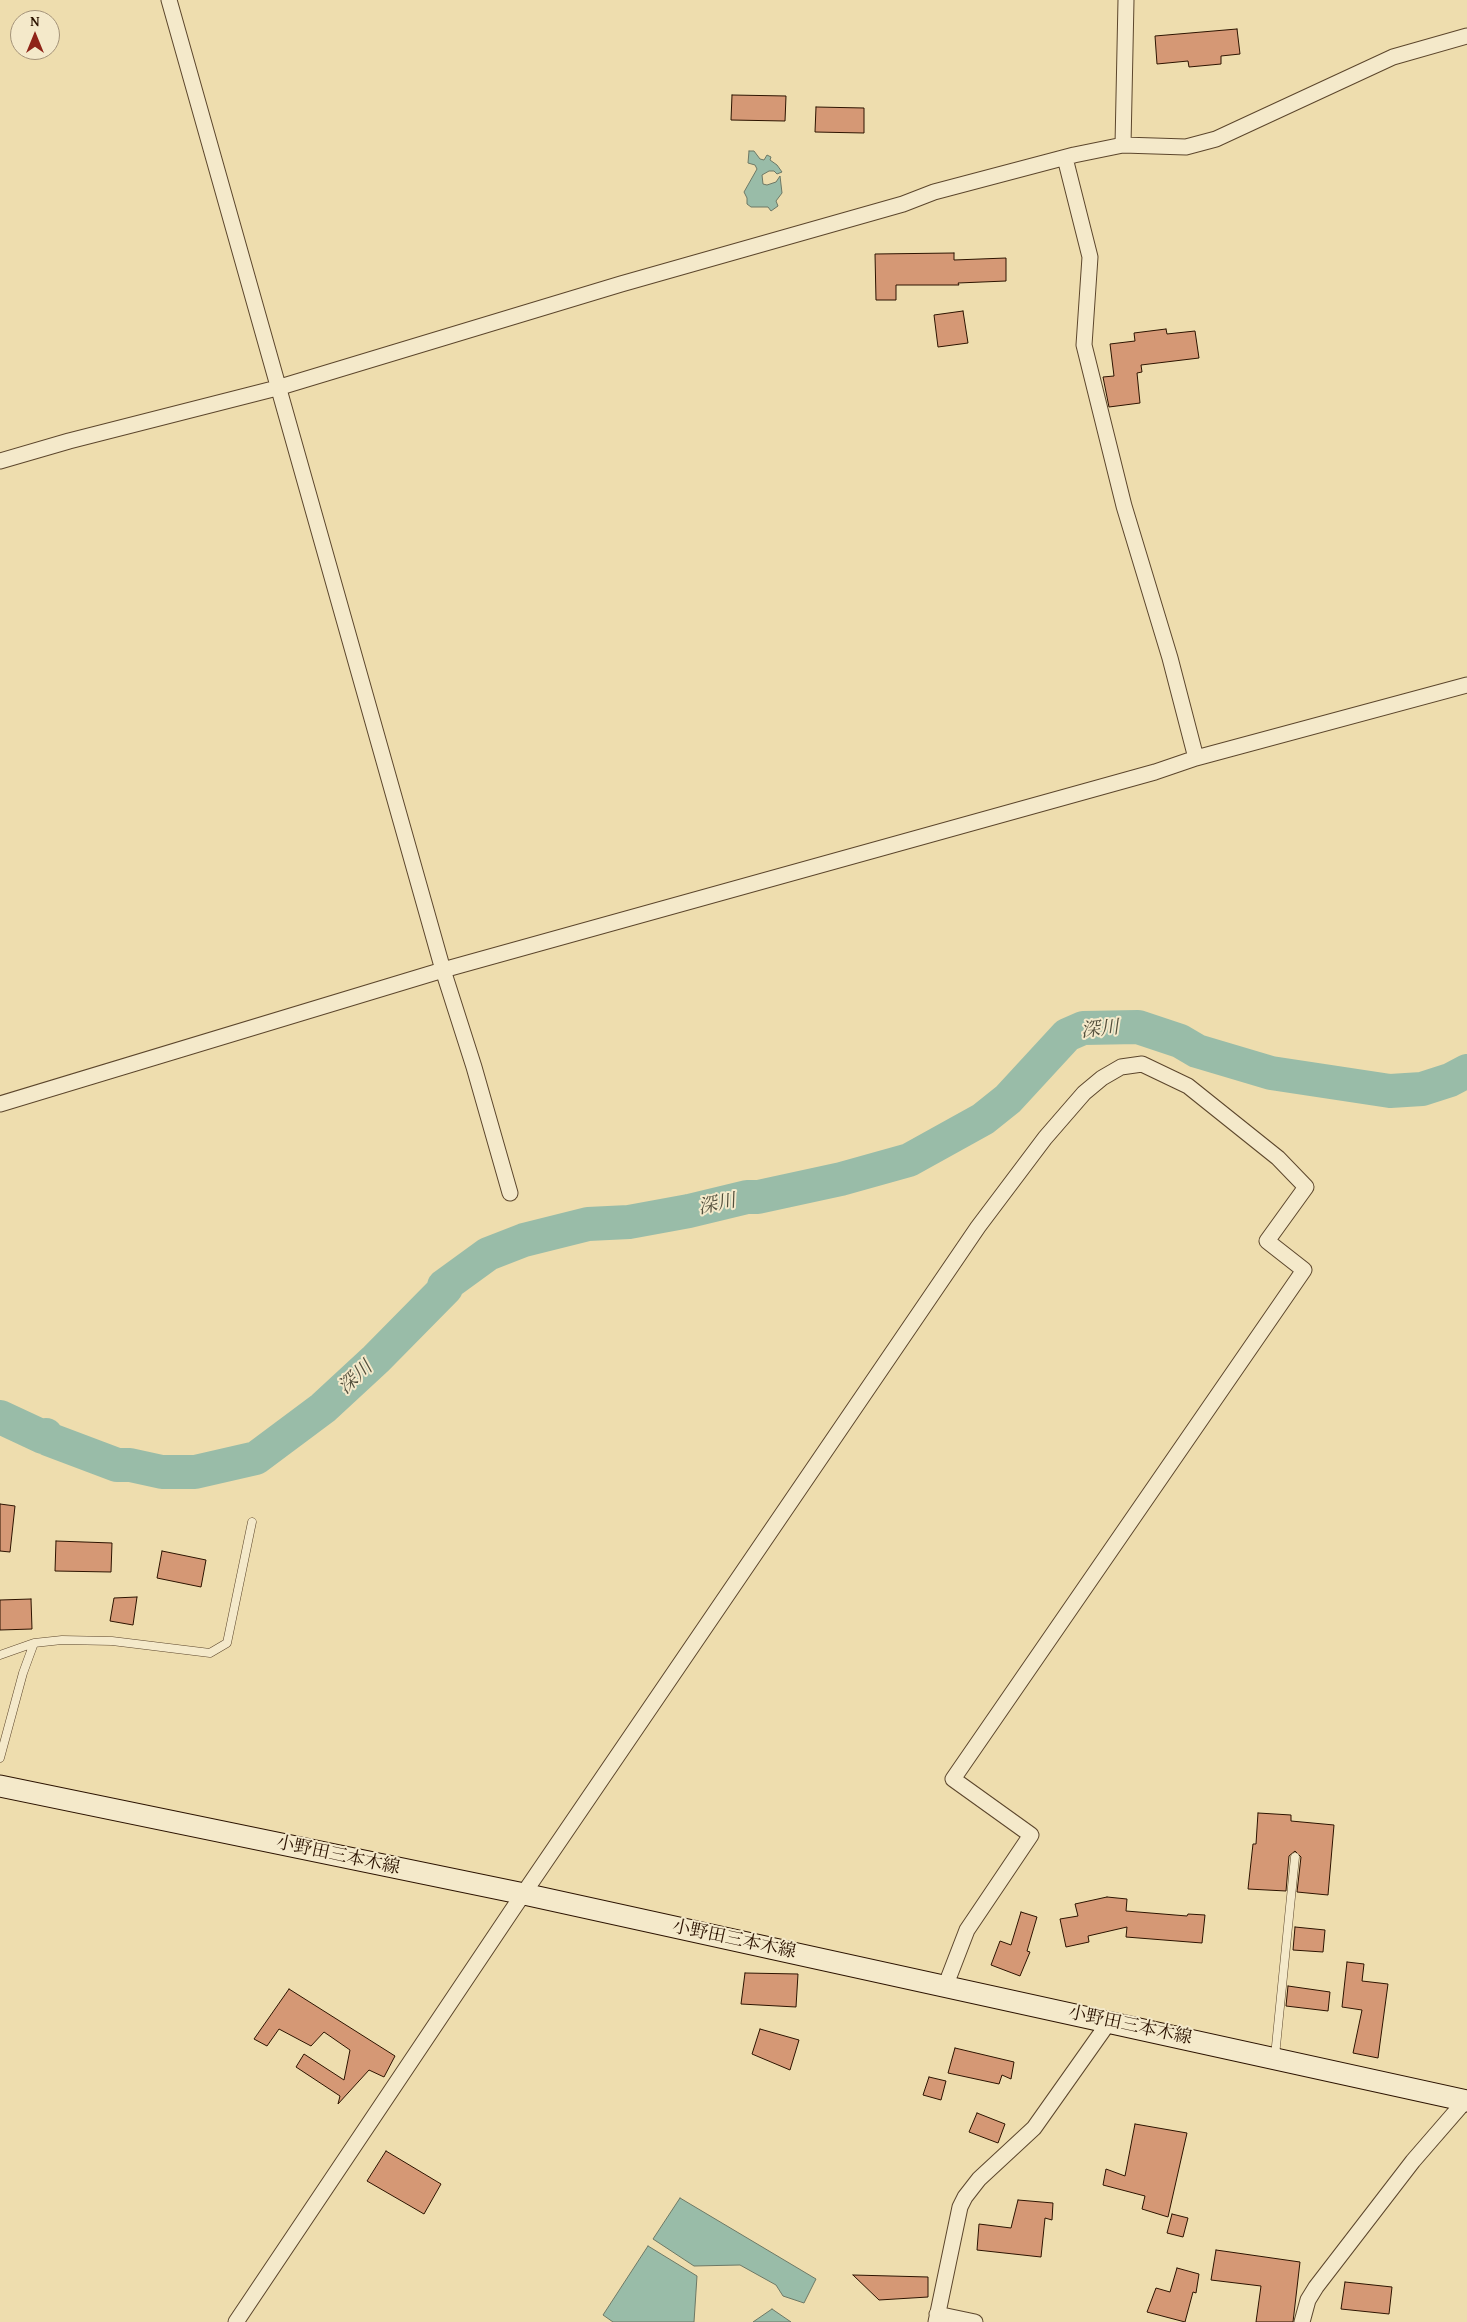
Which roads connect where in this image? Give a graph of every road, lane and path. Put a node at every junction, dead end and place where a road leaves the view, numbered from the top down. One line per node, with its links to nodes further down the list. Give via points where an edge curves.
1 (169, 0): 6 (street)
2 (1126, 0): 4 (street)
3 (1467, 36): 4 (street, via 1393,57 1216,139 1186,148)
4 (1123, 145): 5 (street)
5 (1064, 158): 6 (street, via 934,192 903,204 621,284); 9 (street, via 1090,258 1084,345 1124,506)
6 (278, 388): 7 (street); 10 (street)
7 (0, 461)
8 (1467, 685): 9 (street)
9 (1196, 758): 10 (street, via 1146,775)
10 (443, 970): 11 (street); 12 (street)
11 (0, 1104)
12 (510, 1193)
13 (252, 1522): 14 (lane, via 227,1643 210,1653 112,1641)
14 (34, 1643): 15 (lane); 16 (lane)
15 (0, 1655)
16 (0, 1758)
17 (0, 1786): 19 (main road, 小野田三本木線)
18 (1295, 1857): 22 (lane)
19 (524, 1894): 20 (main road, 小野田三本木線); 20 (street, via 978,1227 1045,1138 1084,1093 1122,1067 1142,1064 1188,1086 1278,1158 1306,1187 1267,1241 1304,1270 953,1780 1031,1835 967,1930); 25 (street)
20 (946, 1987): 21 (main road, 小野田三本木線)
21 (1109, 2022): 22 (main road, 小野田三本木線); 24 (street, via 1034,2128 964,2197)
22 (1275, 2058): 23 (main road, 小野田三本木線)
23 (1466, 2101): 27 (street, via 1413,2161 1316,2287 1308,2300)
24 (936, 2318): 26 (street)
25 (236, 2322)
26 (975, 2322)
27 (1302, 2322)

